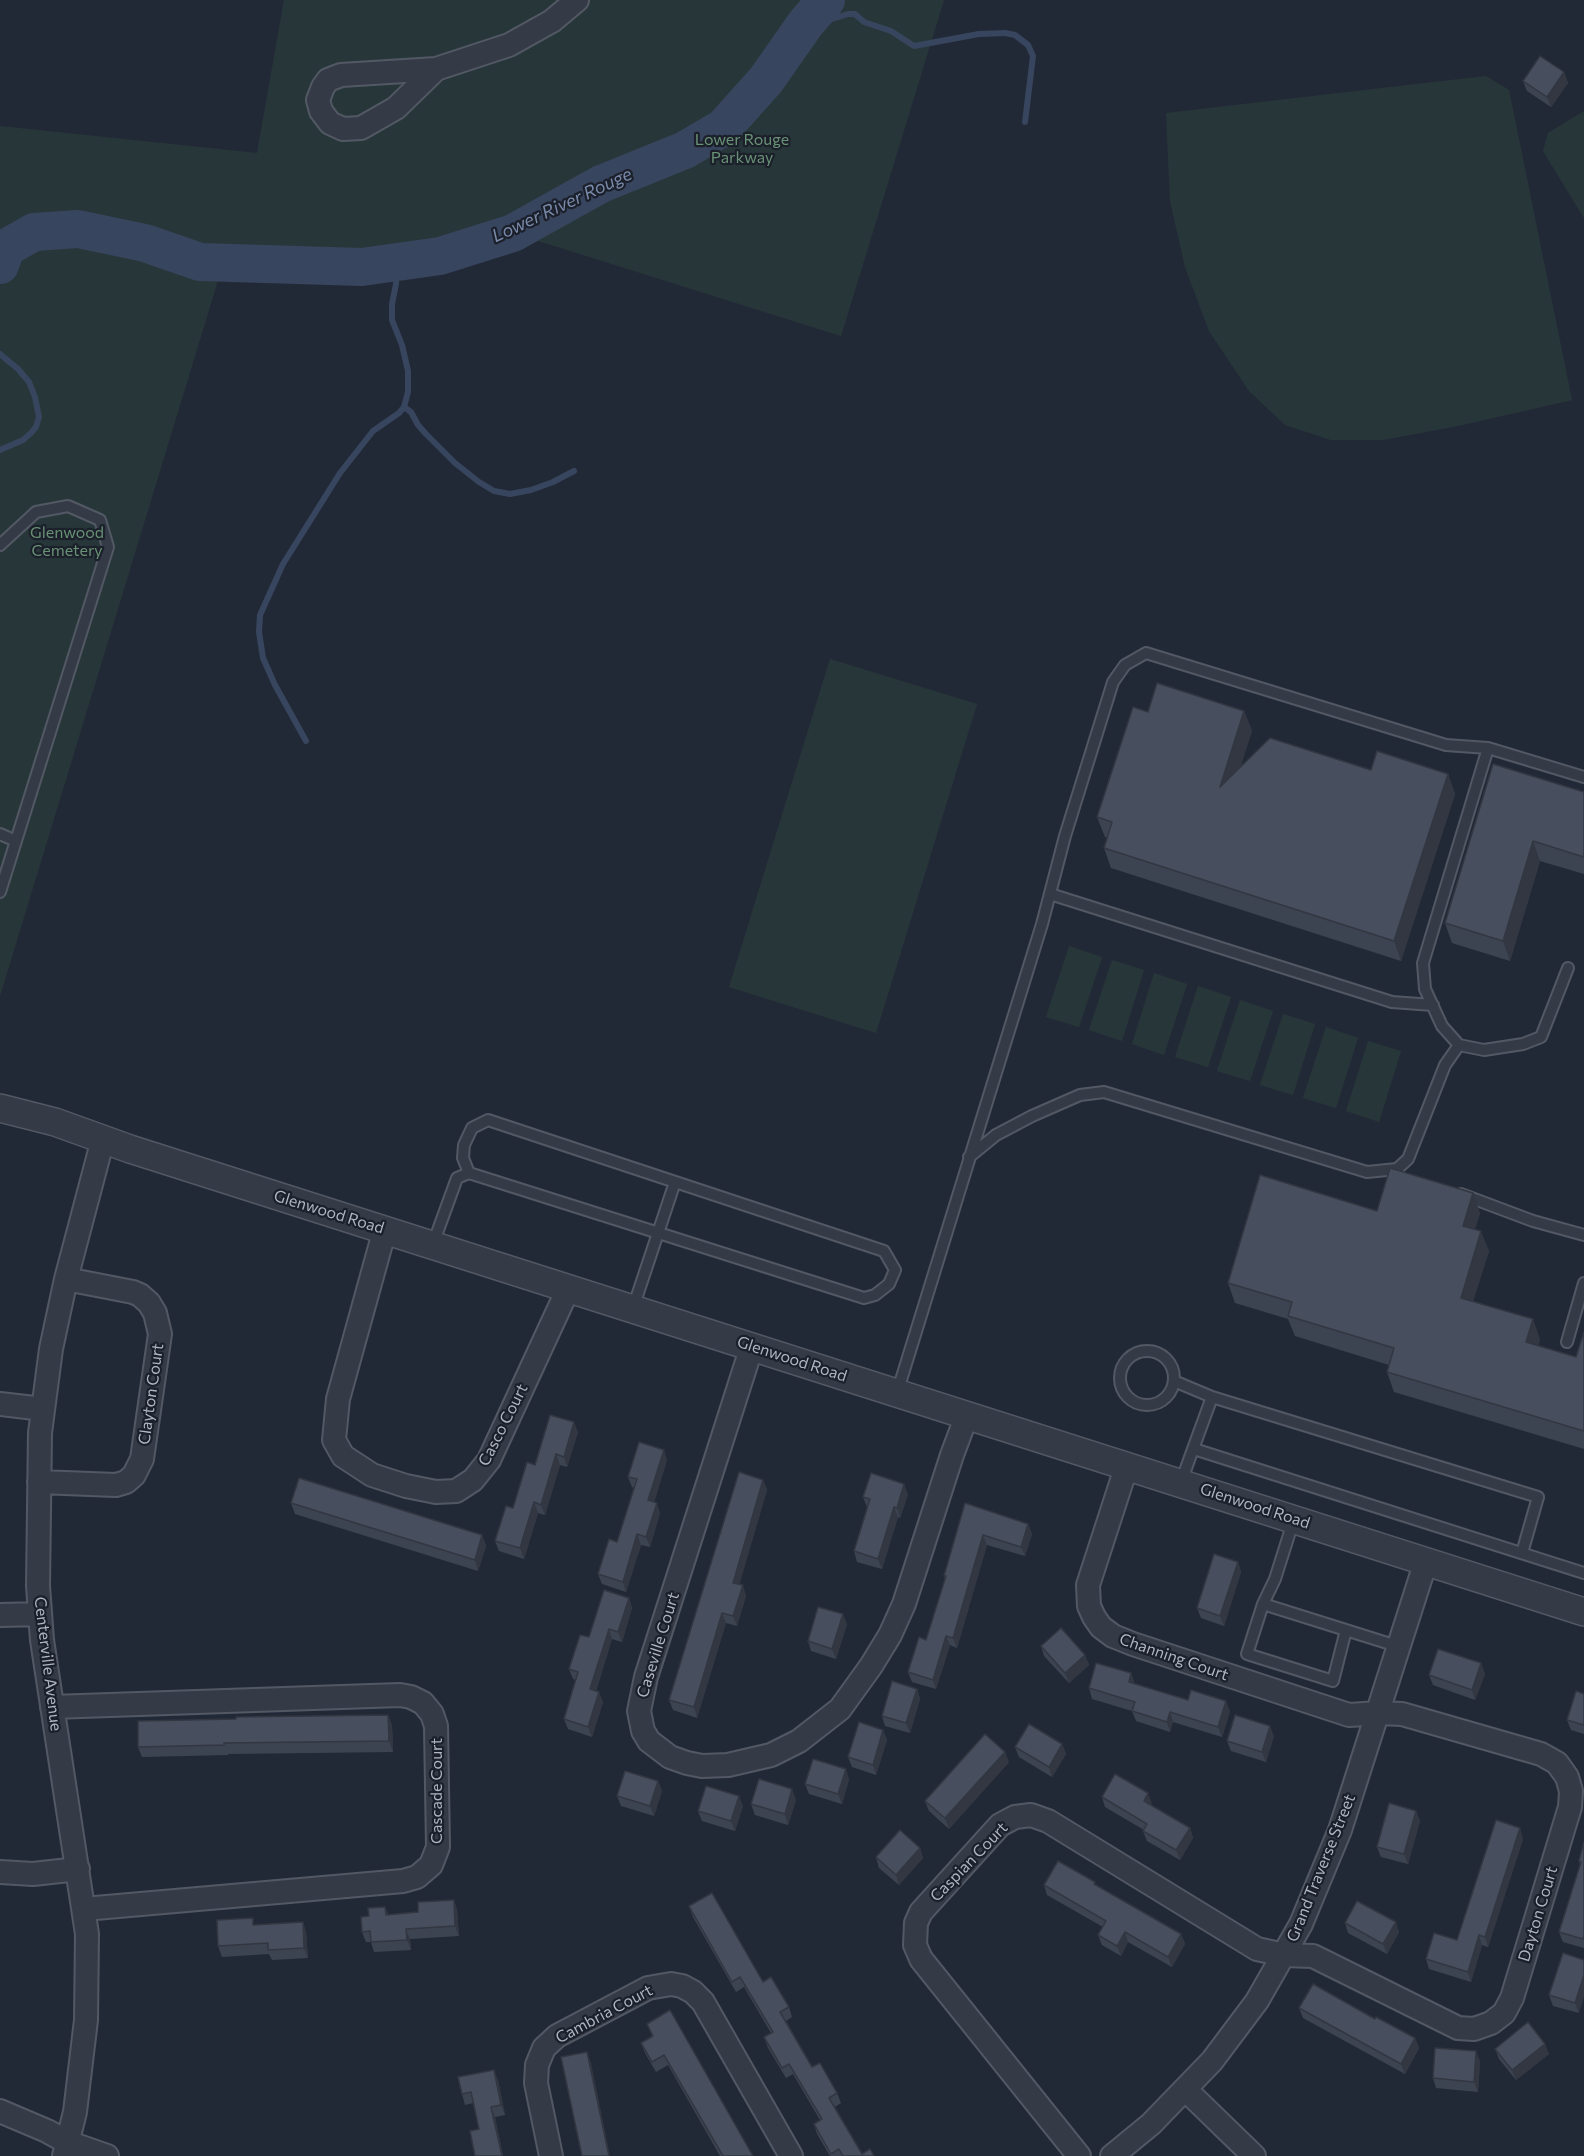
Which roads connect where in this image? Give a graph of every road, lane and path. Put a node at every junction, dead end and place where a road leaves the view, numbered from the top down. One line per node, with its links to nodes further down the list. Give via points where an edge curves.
1 (577, 0): 2 (street, via 552,21 509,45)
2 (436, 69): 2 (street, via 396,108 361,128 343,129 330,123 321,111 318,100 323,87 328,80 341,75)
3 (0, 545): 7 (lane, via 36,512 68,506 99,520 108,547)
4 (1488, 748): 5 (lane); 9 (lane, via 1446,744 1146,653 1125,665 1113,682); 11 (lane, via 1423,963 1425,989)
5 (1584, 777)
6 (0, 834): 7 (lane)
7 (16, 841): 8 (lane)
8 (0, 892)
9 (1050, 894): 11 (lane, via 1392,1002); 15 (lane)
10 (1568, 968): 12 (lane, via 1541,1036 1523,1044 1484,1050)
11 (1432, 1005): 12 (lane, via 1442,1026)
12 (1459, 1045): 15 (lane, via 1445,1065 1402,1172 1367,1172 1104,1092 1080,1095 1032,1116 996,1135)
13 (1, 1111): 14 (street, Glenwood Road, via 55,1122)
14 (103, 1138): 19 (street, Glenwood Road); 23 (street, Centerville Avenue)
15 (969, 1157): 30 (lane)
16 (469, 1173): 17 (lane, via 463,1158 464,1145 472,1128 488,1120); 20 (lane); 22 (lane, via 457,1178)
17 (675, 1182): 20 (lane); 20 (lane, via 884,1251 894,1270 889,1284 864,1298)
18 (1447, 1189): 21 (lane)
19 (385, 1229): 22 (street, Glenwood Road); 25 (street, Casco Court, via 338,1399 334,1440 344,1456 372,1475 406,1486 456,1491 473,1480 489,1460)
20 (657, 1231): 26 (lane)
21 (1584, 1235)
22 (433, 1244): 25 (street, Glenwood Road)
23 (66, 1280): 33 (street, Centerville Avenue); 37 (street, Clayton Court, via 140,1295 155,1313 160,1334 141,1459 134,1475 117,1485)
24 (1584, 1283): 27 (lane)
25 (569, 1287): 26 (street, Glenwood Road)
26 (633, 1308): 28 (street, Glenwood Road)
27 (1567, 1342)
28 (752, 1346): 30 (street, Glenwood Road); 34 (street, Caseville Court, via 653,1655 639,1711 649,1741 670,1757 687,1763 728,1765 771,1755 799,1741 840,1709 890,1635 904,1604)
29 (1174, 1381): 29 (lane, via 1166,1397 1143,1404 1123,1390 1121,1373 1129,1358 1146,1351 1170,1363); 31 (lane)
30 (897, 1393): 34 (street, Glenwood Road)
31 (1212, 1397): 35 (lane); 40 (lane, via 1538,1497)
32 (0, 1404): 33 (street)
33 (43, 1409): 37 (street, Centerville Avenue)
34 (968, 1415): 36 (street, Glenwood Road)
35 (1194, 1449): 38 (lane); 40 (lane)
36 (1127, 1465): 38 (street, Glenwood Road); 50 (street, Channing Court, via 1088,1586 1089,1606 1101,1627 1133,1644 1349,1715)
37 (39, 1482): 45 (street, Centerville Avenue)
38 (1181, 1482): 39 (street, Glenwood Road)
39 (1294, 1518): 41 (street, Glenwood Road); 43 (lane)
40 (1522, 1553): 42 (lane)
41 (1426, 1561): 44 (street, Glenwood Road); 48 (street, Grand Traverse Street)
42 (1584, 1573)
43 (1263, 1604): 47 (lane); 47 (lane, via 1247,1654 1333,1681)
44 (1584, 1612)
45 (40, 1614): 46 (street); 49 (street, Centerville Avenue)
46 (0, 1615)
47 (1347, 1630): 48 (lane)
48 (1400, 1647): 50 (street, Grand Traverse Street)
49 (52, 1707): 51 (street, Centerville Avenue); 53 (street, Cascade Court, via 400,1695 423,1703 436,1726 438,1847 431,1865 417,1877)
50 (1379, 1713): 54 (street, Grand Traverse Street, via 1341,1830); 54 (street, Dayton Court, via 1402,1713 1541,1754 1557,1763 1567,1777 1570,1807 1512,1998 1504,2013 1491,2023 1473,2029 1458,2028 1313,1956)
51 (78, 1869): 52 (street, via 33,1874); 53 (street, Centerville Avenue)
52 (0, 1872)
53 (84, 1909): 57 (street, Centerville Avenue, via 86,2020 75,2112)
54 (1284, 1955): 55 (street, Grand Traverse Street, via 1235,2032); 61 (street, Caspian Court, via 1257,1948 1048,1821 1031,1815 1015,1817 1000,1825 921,1912 915,1945 921,1959)
55 (1186, 2090): 62 (street, Grand Traverse Street); 63 (street)
56 (0, 2110): 57 (street, via 47,2131)
57 (65, 2149): 58 (street)
58 (107, 2156)
59 (551, 2156): 60 (street, Cambria Court, via 536,2083 537,2065 544,2048 557,2036 648,1988 671,1984 693,1992 703,2002)
60 (791, 2156)
61 (1079, 2156)
62 (1112, 2156)
63 (1254, 2156)

